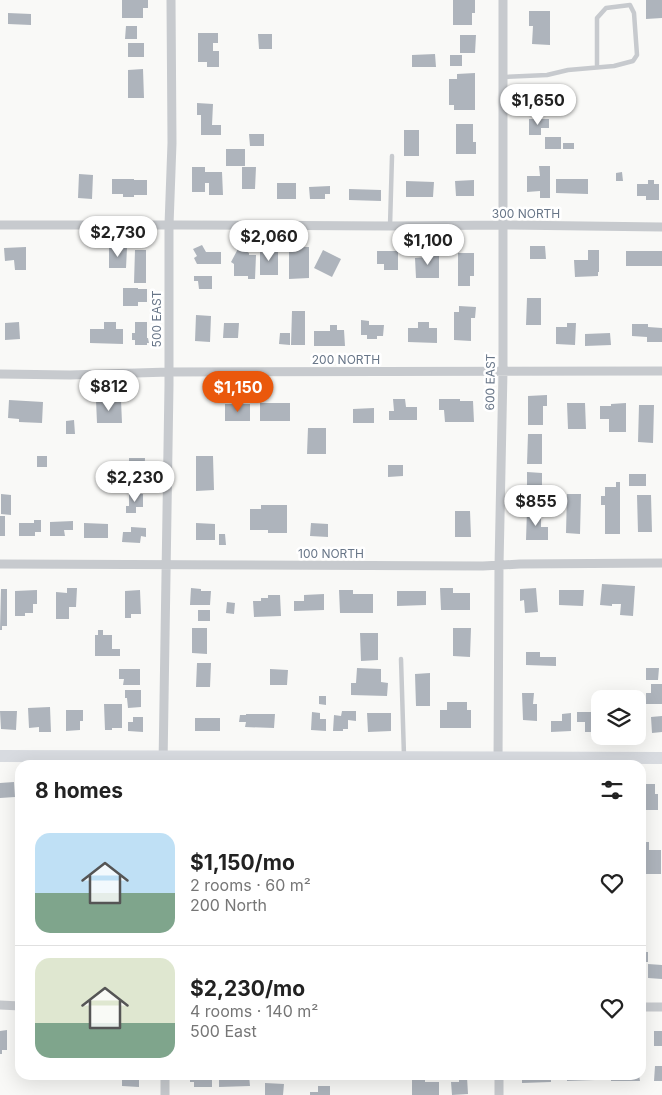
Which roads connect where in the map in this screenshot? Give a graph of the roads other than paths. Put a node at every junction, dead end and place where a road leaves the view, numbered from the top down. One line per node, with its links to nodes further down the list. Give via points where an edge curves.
1 (171, 0): 7 (street, 500 EAST)
2 (502, 0): 4 (street, 600 EAST)
3 (597, 67): 3 (lane, via 633,61 637,54 634,13 630,5 606,8 597,18); 4 (lane)
4 (502, 78): 8 (street, 600 EAST)
5 (392, 156): 9 (lane)
6 (0, 225): 7 (street, 300 NORTH)
7 (169, 225): 9 (street, 300 NORTH); 13 (street, 500 EAST)
8 (503, 225): 9 (street, 300 NORTH); 10 (street, 300 NORTH); 11 (street, 600 EAST)
9 (390, 226)
10 (662, 227)
11 (504, 371): 12 (street, 200 NORTH); 13 (street, 200 NORTH); 18 (street, 600 EAST)
12 (662, 371)
13 (169, 372): 14 (street, 200 NORTH); 17 (street, 500 EAST)
14 (0, 374)
15 (662, 563): 18 (street, 100 NORTH)
16 (0, 564): 17 (street, 100 NORTH)
17 (166, 565): 18 (street, 100 NORTH); 24 (street, 500 EAST)
18 (499, 566): 27 (street, 600 EAST)
19 (401, 660): 21 (lane)
20 (0, 756): 23 (street)
21 (404, 758): 25 (street); 26 (street)
22 (662, 758): 28 (street)
23 (130, 760)
24 (163, 760)
25 (243, 760)
26 (467, 760)
27 (498, 760)
28 (553, 760)
29 (0, 1006): 30 (street)
30 (15, 1006)
31 (646, 1007): 32 (street)
32 (662, 1007)
33 (165, 1080): 35 (street)
34 (499, 1080): 36 (street)
35 (165, 1095)
36 (499, 1095)

